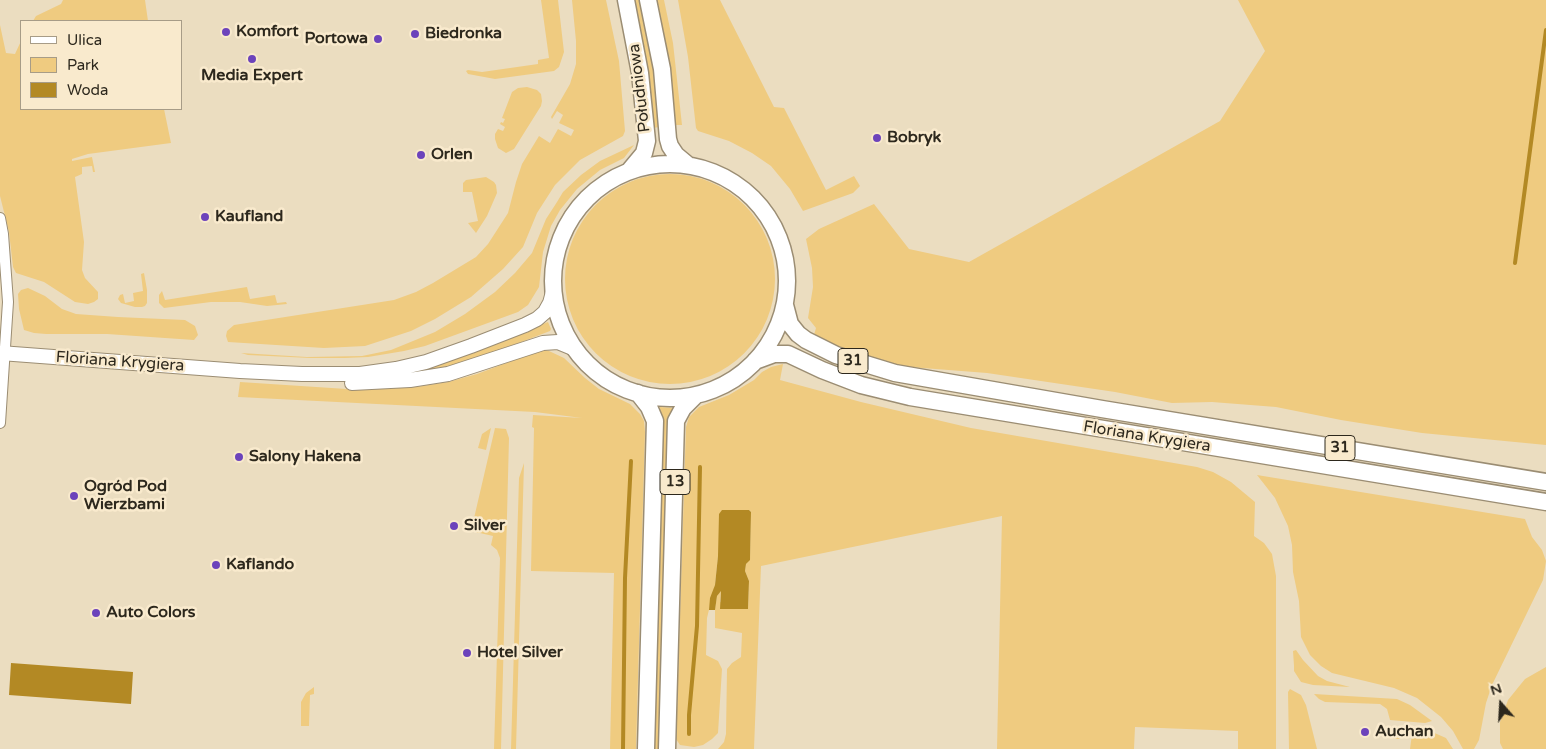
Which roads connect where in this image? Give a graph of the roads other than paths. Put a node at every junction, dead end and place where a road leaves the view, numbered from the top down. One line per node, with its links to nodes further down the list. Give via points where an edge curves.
1 (626, 0): 4 (main road, Południowa / 13, via 637,50 647,140 644,153)
2 (648, 0): 3 (main road, Południowa, via 662,69 668,139 676,155)
3 (688, 165): 4 (main road, via 658,164); 7 (main road, 13, via 716,172 733,182 749,194 768,216 778,233 786,261)
4 (629, 171): 6 (main road, 13, via 595,190 570,220 555,256)
5 (0, 218): 9 (street, via 8,302)
6 (553, 292): 8 (main road, 13, via 560,324); 11 (street, Floriana Krygiera, via 548,307 537,319 426,362 360,374)
7 (785, 305): 10 (main road, 13, via 773,337); 15 (main road, Floriana Krygiera / 31, via 790,324 806,340 836,355 896,373)
8 (575, 349): 11 (street, Floriana Krygiera, via 558,342 543,343 462,370 410,380 359,383 284,380); 12 (main road, 13, via 602,377)
9 (2, 353): 11 (street, Floriana Krygiera); 14 (street)
10 (755, 361): 13 (main road, 13, via 732,380); 16 (main road, Floriana Krygiera / 31, via 774,354 788,354 861,385 910,397)
11 (240, 371)
12 (638, 394): 13 (main road, 13, via 667,398); 17 (main road, 13, via 655,421)
13 (696, 395): 18 (main road, 13, via 676,421)
14 (0, 423)
15 (1546, 482)
16 (1546, 502)
17 (646, 749)
18 (667, 749)

